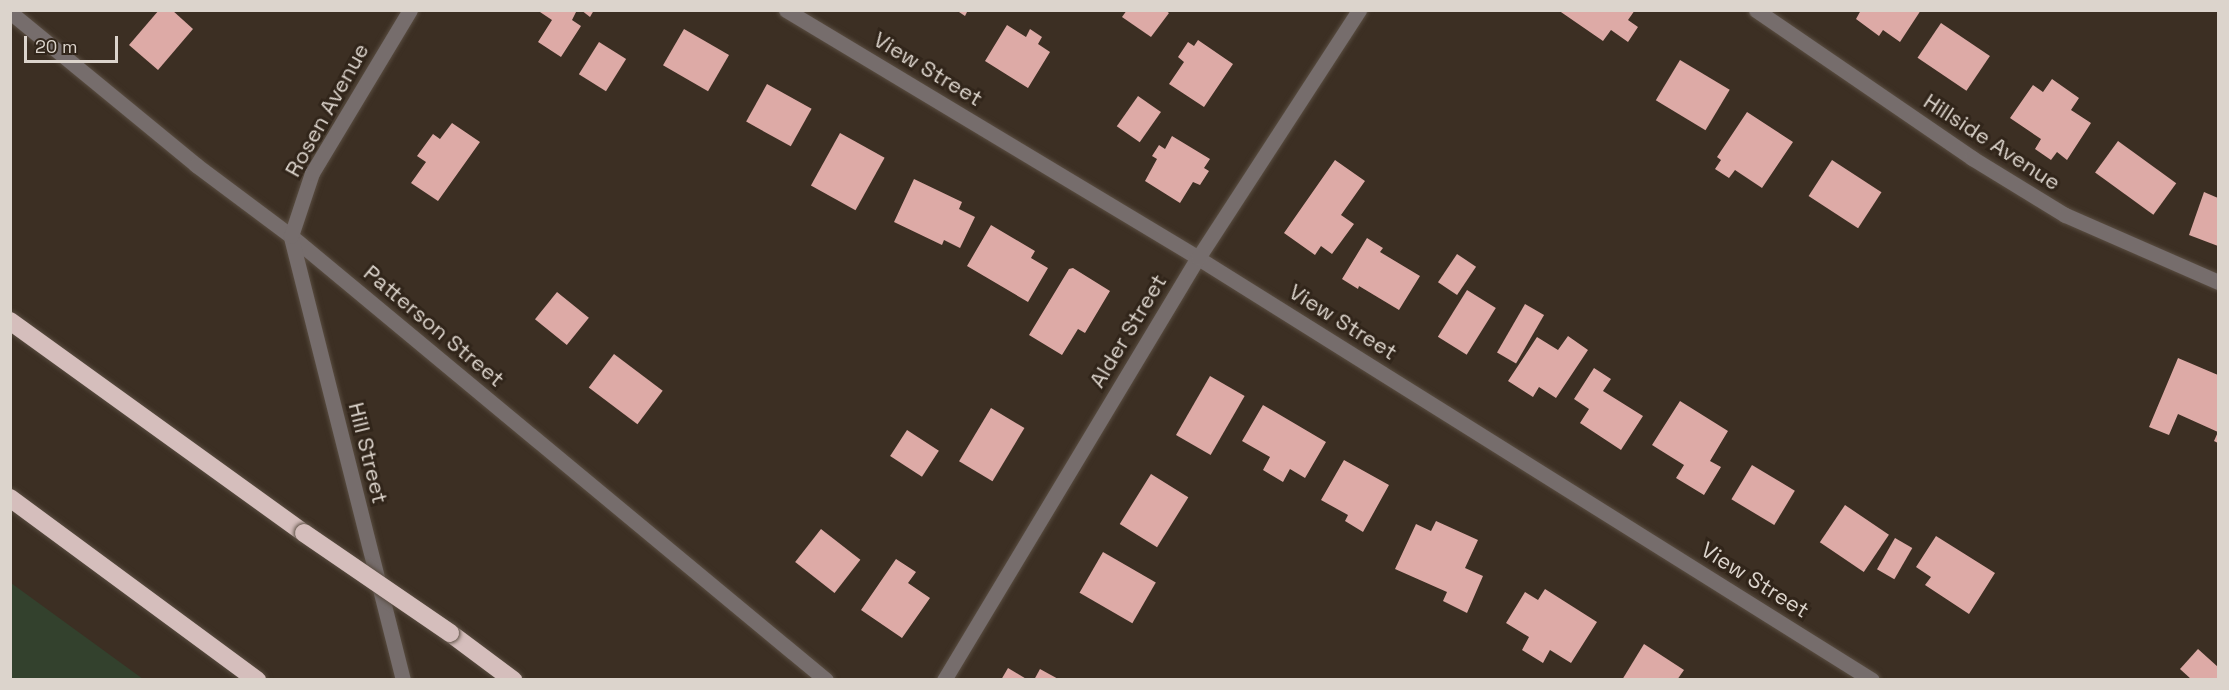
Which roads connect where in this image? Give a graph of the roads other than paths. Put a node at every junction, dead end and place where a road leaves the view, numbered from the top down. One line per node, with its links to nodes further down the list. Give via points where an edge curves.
1 (410, 10): 6 (street, Rosen Avenue, via 312,173)
2 (786, 10): 7 (street, View Street)
3 (1359, 10): 7 (street, Alder Street)
4 (1756, 10): 8 (street, Hillside Avenue, via 1972,158 2065,215)
5 (10, 12): 6 (street, Patterson Street, via 196,165)
6 (291, 236): 14 (street, Hill Street); 16 (street, Patterson Street)
7 (1198, 258): 17 (street, Alder Street); 18 (street, View Street)
8 (2218, 282)
9 (10, 321): 15 (highway, bridge)
10 (10, 498): 11 (highway)
11 (221, 653): 12 (highway); 13 (highway)
12 (247, 680)
13 (257, 680)
14 (403, 680)
15 (513, 680)
16 (826, 680)
17 (944, 680)
18 (1872, 680)

